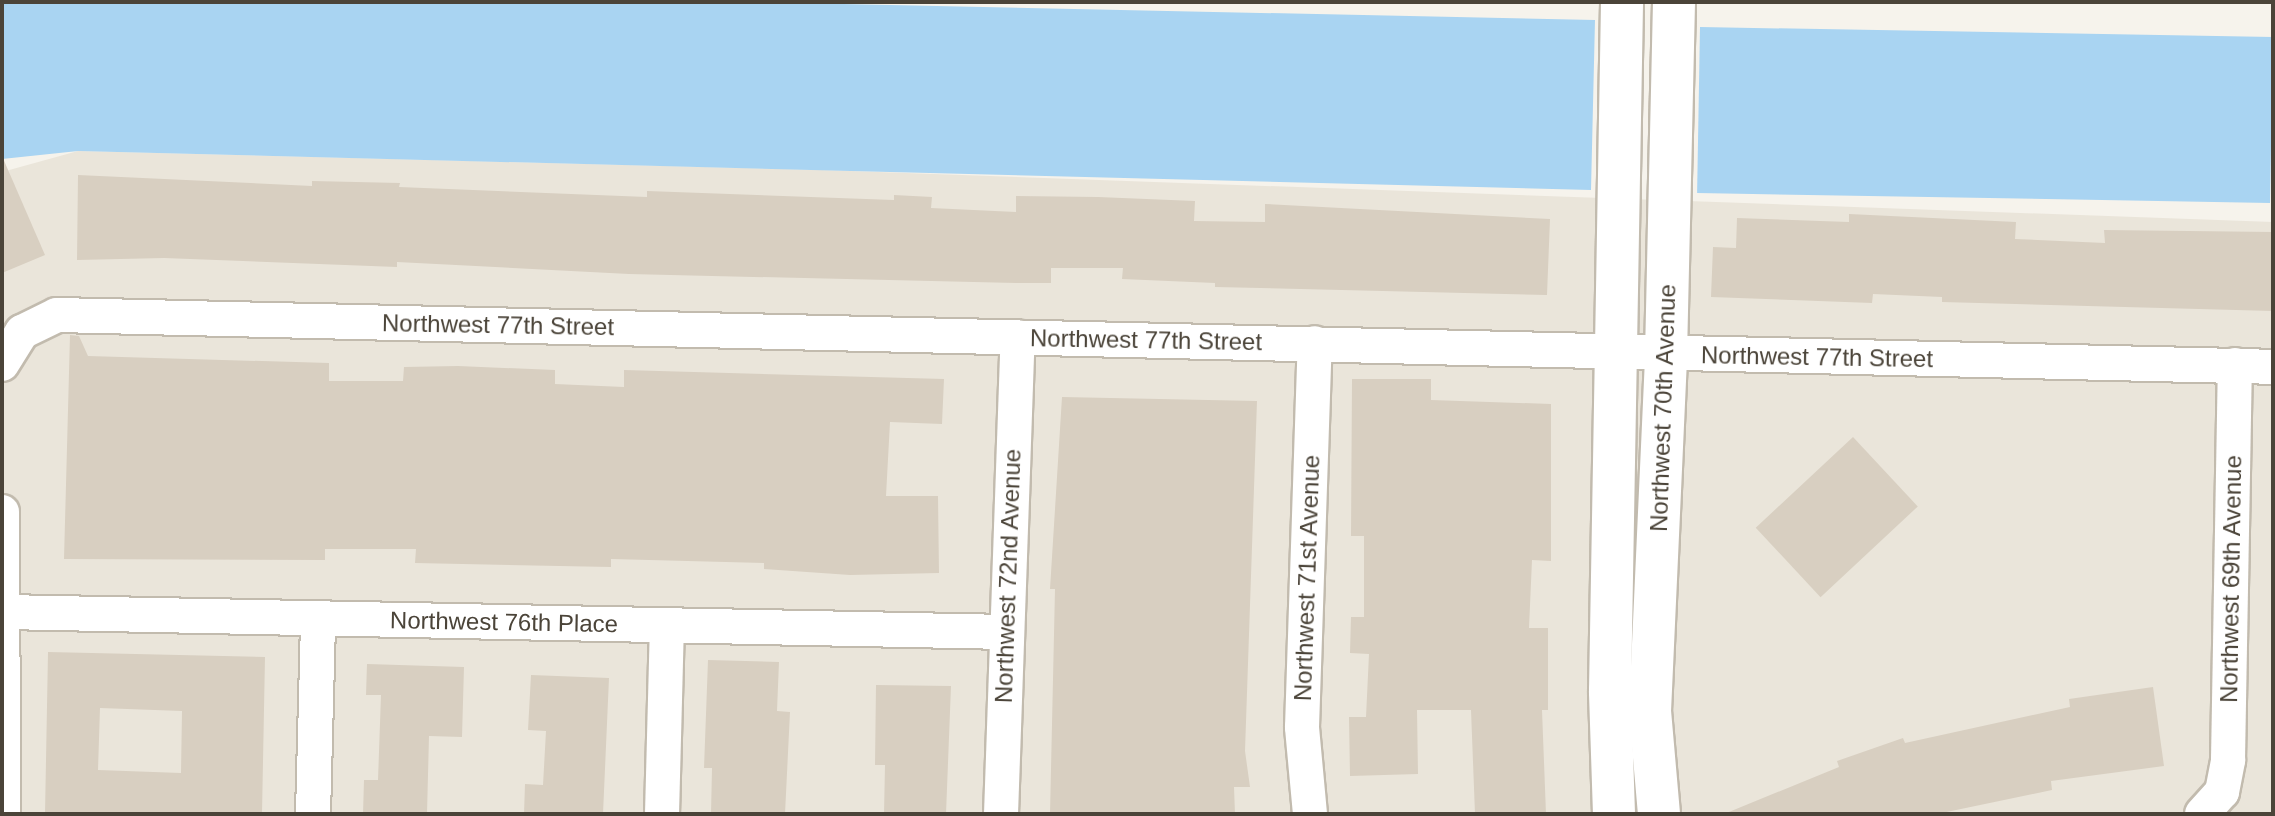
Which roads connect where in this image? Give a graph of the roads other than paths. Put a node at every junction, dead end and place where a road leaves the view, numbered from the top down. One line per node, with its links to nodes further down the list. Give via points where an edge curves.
1 (1622, 2): 5 (street, Northwest 70th Avenue)
2 (1674, 2): 6 (street, Northwest 70th Avenue)
3 (1018, 337): 4 (street, Northwest 77th Street); 7 (street, Northwest 77th Street, via 57,315 22,332); 14 (street, Northwest 72nd Avenue)
4 (1315, 343): 5 (street, Northwest 77th Street); 20 (street, Northwest 71st Avenue, via 1302,727)
5 (1618, 352): 6 (street, Northwest 77th Street); 21 (street, Northwest 70th Avenue, via 1610,691)
6 (1666, 355): 8 (street, Northwest 77th Street); 22 (street, Northwest 70th Avenue, via 1650,711)
7 (2, 364)
8 (2235, 365): 9 (street, Northwest 77th Street); 15 (street, Northwest 69th Avenue, via 2228,760)
9 (2273, 367)
10 (2, 512): 11 (street)
11 (3, 612): 12 (street, Northwest 76th Place); 16 (street)
12 (318, 618): 13 (street, Northwest 76th Place); 17 (street)
13 (667, 625): 14 (street, Northwest 76th Place); 18 (street)
14 (1005, 632): 19 (street, Northwest 72nd Avenue)
15 (2212, 803)
16 (3, 814)
17 (313, 814)
18 (662, 814)
19 (1001, 814)
20 (1310, 814)
21 (1614, 814)
22 (1659, 814)

